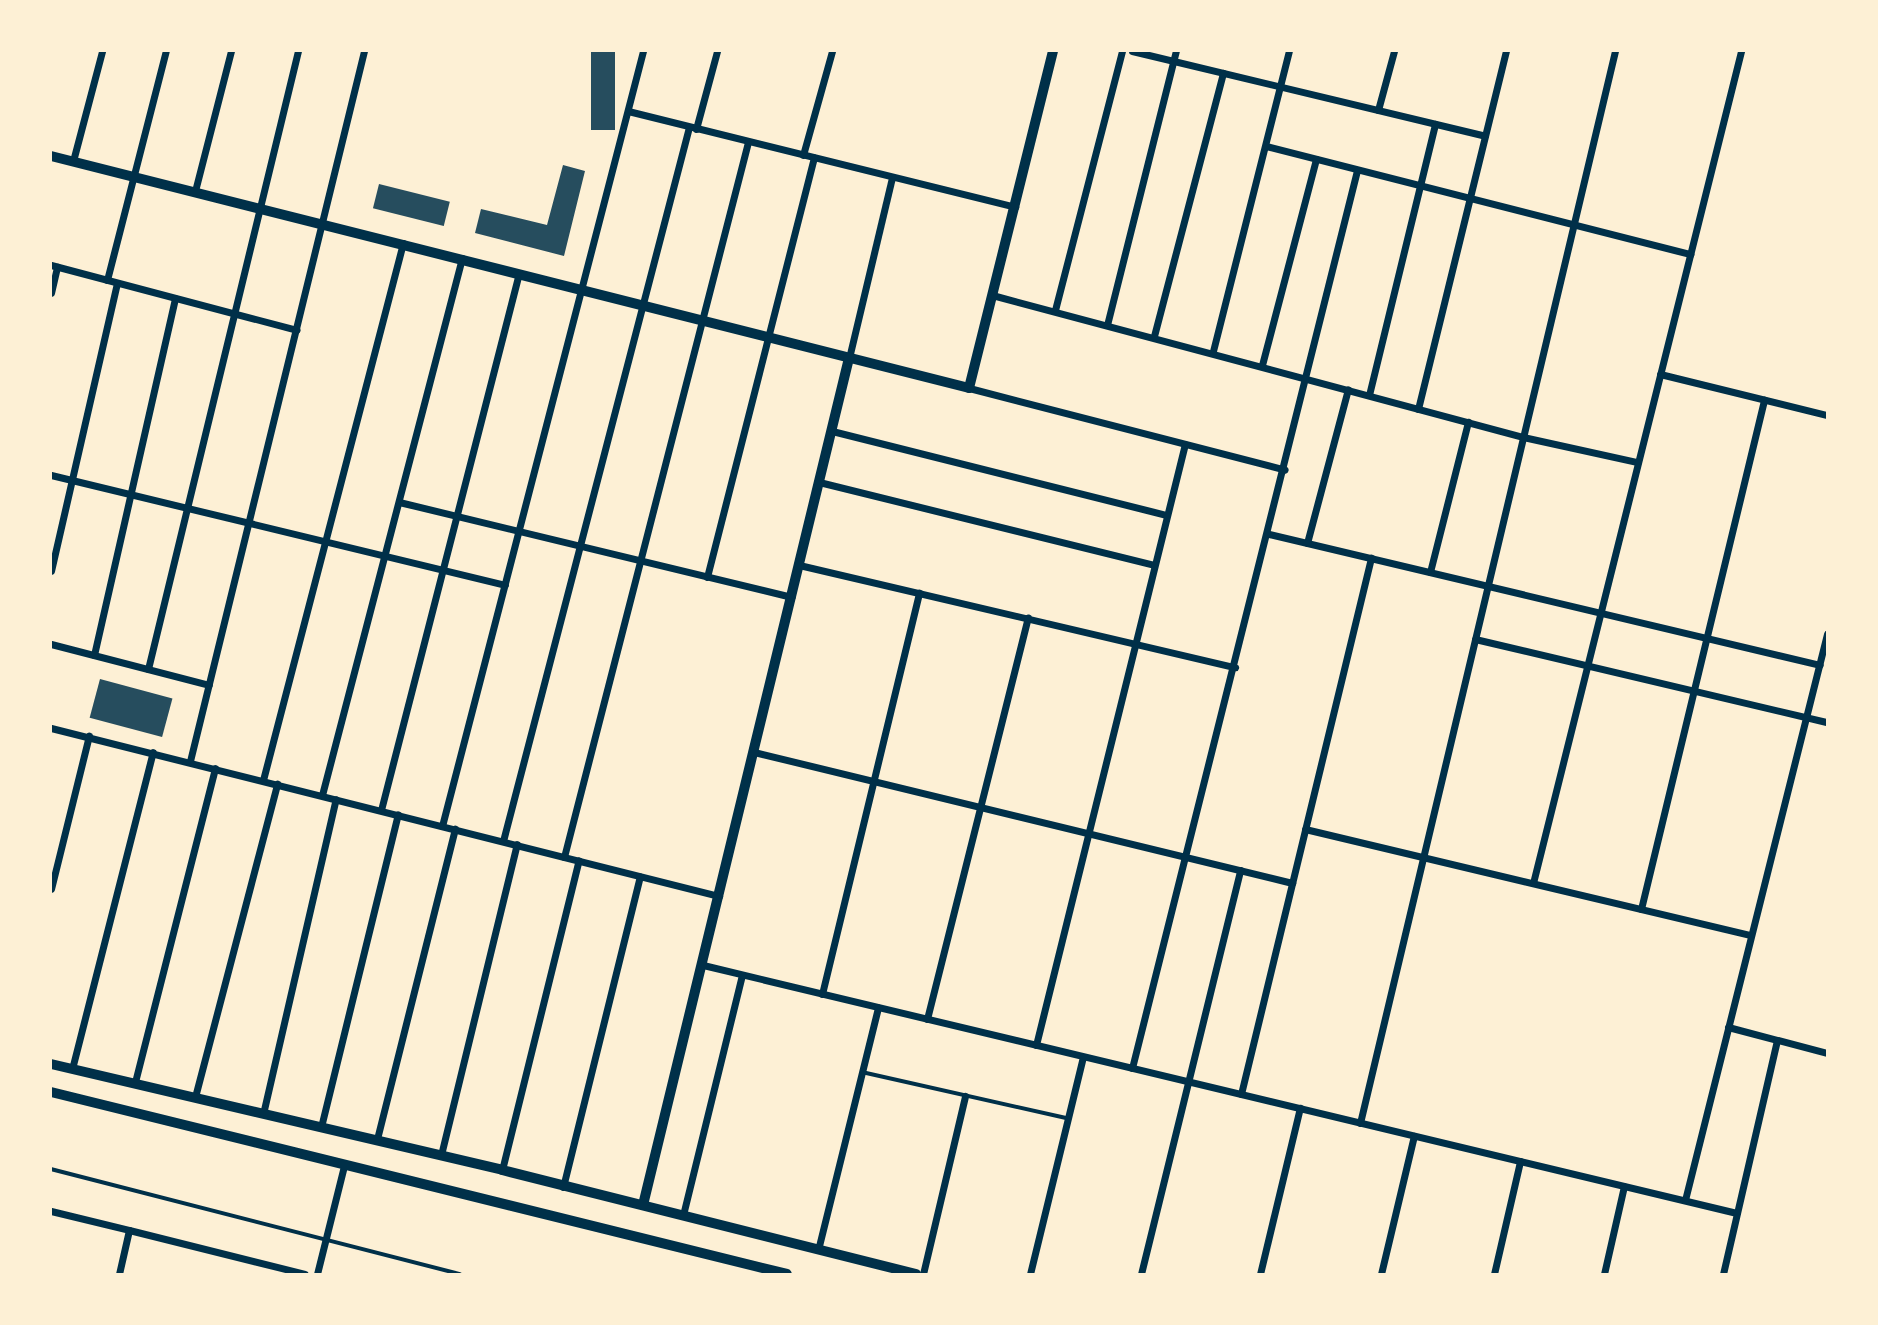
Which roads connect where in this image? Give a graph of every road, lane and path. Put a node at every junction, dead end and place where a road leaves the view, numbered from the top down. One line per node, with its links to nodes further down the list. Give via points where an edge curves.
1 (102, 51): 32 (street)
2 (166, 51): 34 (street)
3 (232, 51): 37 (street)
4 (298, 51): 39 (street)
5 (364, 51): 41 (street)
6 (643, 51): 22 (street)
7 (717, 51): 24 (street)
8 (831, 51): 28 (street)
9 (1052, 51): 40 (street)
10 (1122, 51): 55 (street)
11 (1132, 51): 18 (street)
12 (1176, 51): 18 (street)
13 (1289, 51): 20 (street)
14 (1394, 51): 21 (street)
15 (1506, 51): 25 (street)
16 (1615, 51): 42 (street)
17 (1741, 51): 44 (street)
18 (1174, 60): 19 (street); 58 (street)
19 (1223, 73): 20 (street); 60 (street)
20 (1280, 86): 21 (street); 27 (street)
21 (1378, 110): 23 (street)
22 (628, 111): 24 (street); 50 (street)
23 (1435, 124): 25 (street); 36 (street)
24 (693, 128): 26 (street); 54 (street)
25 (1485, 136): 38 (street)
26 (748, 142): 28 (street); 57 (street)
27 (1266, 146): 31 (street); 62 (street)
28 (803, 155): 30 (street)
29 (51, 156): 32 (street)
30 (814, 157): 35 (street); 61 (street)
31 (1316, 159): 33 (street); 64 (street)
32 (73, 161): 34 (street)
33 (1357, 170): 36 (street); 66 (street)
34 (133, 176): 37 (street); 48 (street)
35 (892, 177): 40 (street); 63 (street)
36 (1420, 186): 38 (street); 69 (street)
37 (195, 191): 39 (street)
38 (1470, 198): 42 (street); 71 (street)
39 (259, 205): 41 (street); 56 (street)
40 (1015, 207): 52 (street)
41 (322, 222): 43 (street); 59 (street)
42 (1574, 224): 44 (street); 75 (street)
43 (403, 243): 45 (street); 90 (street)
44 (1690, 254): 65 (street)
45 (463, 258): 47 (street); 83 (street)
46 (54, 266): 48 (street); 51 (street)
47 (519, 273): 50 (street); 85 (street)
48 (107, 280): 49 (street)
49 (117, 283): 53 (street); 80 (street)
50 (583, 289): 54 (street); 88 (street)
51 (51, 293)
52 (992, 295): 55 (street); 67 (street)
53 (175, 298): 56 (street); 82 (street)
54 (643, 305): 57 (street); 92 (street)
55 (1055, 310): 58 (street)
56 (233, 313): 59 (street); 84 (street)
57 (702, 320): 61 (street); 95 (street)
58 (1107, 324): 60 (street)
59 (297, 330): 87 (street)
60 (1154, 336): 62 (street)
61 (769, 337): 63 (street); 101 (street)
62 (1213, 351): 64 (street)
63 (849, 358): 67 (street); 74 (street)
64 (1262, 365): 66 (street)
65 (1660, 374): 70 (street); 77 (street)
66 (1308, 377): 68 (street); 78 (street)
67 (969, 388): 76 (street)
68 (1348, 389): 69 (street); 91 (street)
69 (1369, 395): 71 (street)
70 (1764, 400): 72 (street); 109 (street)
71 (1418, 409): 73 (street)
72 (1827, 415)
73 (1468, 422): 75 (street); 100 (street)
74 (832, 430): 81 (street); 86 (street)
75 (1523, 437): 77 (street); 103 (street)
76 (1185, 444): 78 (street); 86 (street)
77 (1637, 462): 106 (street)
78 (1285, 470): 89 (street)
79 (51, 475): 80 (street)
80 (72, 479): 82 (street); 99 (street)
81 (819, 482): 96 (street); 97 (street)
82 (131, 493): 84 (street); 113 (street)
83 (399, 502): 85 (street); 93 (street)
84 (187, 506): 87 (street); 117 (street)
85 (457, 516): 88 (street); 98 (street)
86 (1167, 516): 97 (street)
87 (252, 521): 90 (street); 118 (street)
88 (520, 531): 92 (street); 102 (street)
89 (1269, 534): 91 (street); 116 (street)
90 (326, 539): 93 (street); 128 (street)
91 (1307, 543): 94 (street)
92 (580, 546): 95 (street); 140 (street)
93 (385, 554): 98 (street); 131 (street)
94 (1371, 558): 100 (street); 138 (street)
95 (640, 561): 101 (street); 142 (street)
96 (799, 565): 104 (street); 105 (street)
97 (1154, 565): 111 (street)
98 (443, 569): 102 (street); 134 (street)
99 (51, 571)
100 (1430, 572): 103 (street)
101 (707, 577): 105 (street)
102 (505, 585): 136 (street)
103 (1488, 586): 106 (street); 110 (street)
104 (919, 593): 107 (street); 129 (street)
105 (792, 597): 125 (street)
106 (1599, 613): 109 (street); 114 (street)
107 (1028, 618): 111 (street); 133 (street)
108 (1827, 634): 115 (street)
109 (1706, 638): 115 (street); 119 (street)
110 (1475, 639): 114 (street); 144 (street)
111 (1134, 643): 116 (street); 139 (street)
112 (51, 644): 113 (street)
113 (94, 655): 117 (street)
114 (1586, 665): 119 (street); 149 (street)
115 (1820, 665): 120 (street)
116 (1236, 667): 143 (street)
117 (148, 669): 118 (street)
118 (209, 684): 126 (street)
119 (1693, 690): 120 (street); 152 (street)
120 (1808, 717): 121 (street); 153 (street)
121 (1827, 722)
122 (51, 728): 123 (street)
123 (89, 736): 124 (street); 150 (street)
124 (153, 752): 126 (street); 166 (street)
125 (754, 752): 129 (street); 151 (street)
126 (190, 761): 127 (street)
127 (215, 768): 128 (street); 169 (street)
128 (263, 780): 130 (street)
129 (873, 781): 133 (street); 156 (street)
130 (277, 784): 131 (street); 173 (street)
131 (323, 795): 132 (street)
132 (336, 799): 134 (street); 175 (street)
133 (981, 807): 139 (street); 158 (street)
134 (381, 810): 135 (street)
135 (398, 814): 136 (street); 178 (street)
136 (442, 826): 137 (street)
137 (455, 829): 140 (street); 180 (street)
138 (1305, 830): 144 (street); 148 (street)
139 (1087, 834): 143 (street); 161 (street)
140 (503, 841): 141 (street)
141 (517, 844): 142 (street); 181 (street)
142 (565, 857): 145 (street)
143 (1186, 857): 146 (street); 165 (street)
144 (1423, 857): 149 (street); 177 (street)
145 (579, 860): 147 (street); 185 (street)
146 (1240, 870): 148 (street); 168 (street)
147 (640, 876): 151 (street); 187 (street)
148 (1292, 883): 171 (street)
149 (1533, 883): 152 (street)
150 (51, 889)
151 (719, 896): 154 (street)
152 (1641, 909): 153 (street)
153 (1751, 935): 159 (street)
154 (703, 965): 155 (street); 189 (street)
155 (742, 975): 156 (street); 192 (street)
156 (822, 994): 157 (street)
157 (878, 1007): 158 (street); 167 (street)
158 (927, 1019): 161 (street)
159 (1728, 1027): 160 (street); 188 (street)
160 (1777, 1040): 162 (street); 191 (street)
161 (1036, 1045): 163 (street)
162 (1827, 1053)
163 (1083, 1057): 165 (street); 176 (street)
164 (51, 1064): 166 (street)
165 (1132, 1068): 168 (street)
166 (72, 1069): 169 (street)
167 (862, 1073): 172 (lane); 195 (street)
168 (1187, 1081): 171 (street); 204 (street)
169 (135, 1082): 173 (street)
170 (51, 1092): 183 (street)
171 (1241, 1094): 174 (street)
172 (965, 1096): 176 (lane); 202 (street)
173 (195, 1097): 175 (street)
174 (1300, 1108): 177 (street); 205 (street)
175 (263, 1114): 178 (street)
176 (1068, 1119): 203 (street)
177 (1360, 1123): 179 (street)
178 (321, 1127): 180 (street)
179 (1414, 1136): 182 (street); 206 (street)
180 (377, 1139): 181 (street)
181 (441, 1156): 185 (street)
182 (1520, 1161): 186 (street); 207 (street)
183 (344, 1166): 194 (street); 200 (street)
184 (51, 1169): 194 (lane)
185 (502, 1170): 187 (street)
186 (1624, 1186): 188 (street); 208 (street)
187 (563, 1187): 189 (street)
188 (1685, 1200): 191 (street)
189 (643, 1205): 192 (street)
190 (51, 1210): 193 (street)
191 (1737, 1213): 209 (street)
192 (683, 1215): 195 (street)
193 (129, 1230): 196 (street); 197 (street)
194 (326, 1239): 198 (street); 199 (lane)
195 (818, 1250): 201 (street)
196 (119, 1274)
197 (305, 1274)
198 (317, 1274)
199 (460, 1274)
200 (787, 1274)
201 (916, 1274)
202 (923, 1274)
203 (1030, 1274)
204 (1141, 1274)
205 (1260, 1274)
206 (1381, 1274)
207 (1494, 1274)
208 (1604, 1274)
209 (1723, 1274)

